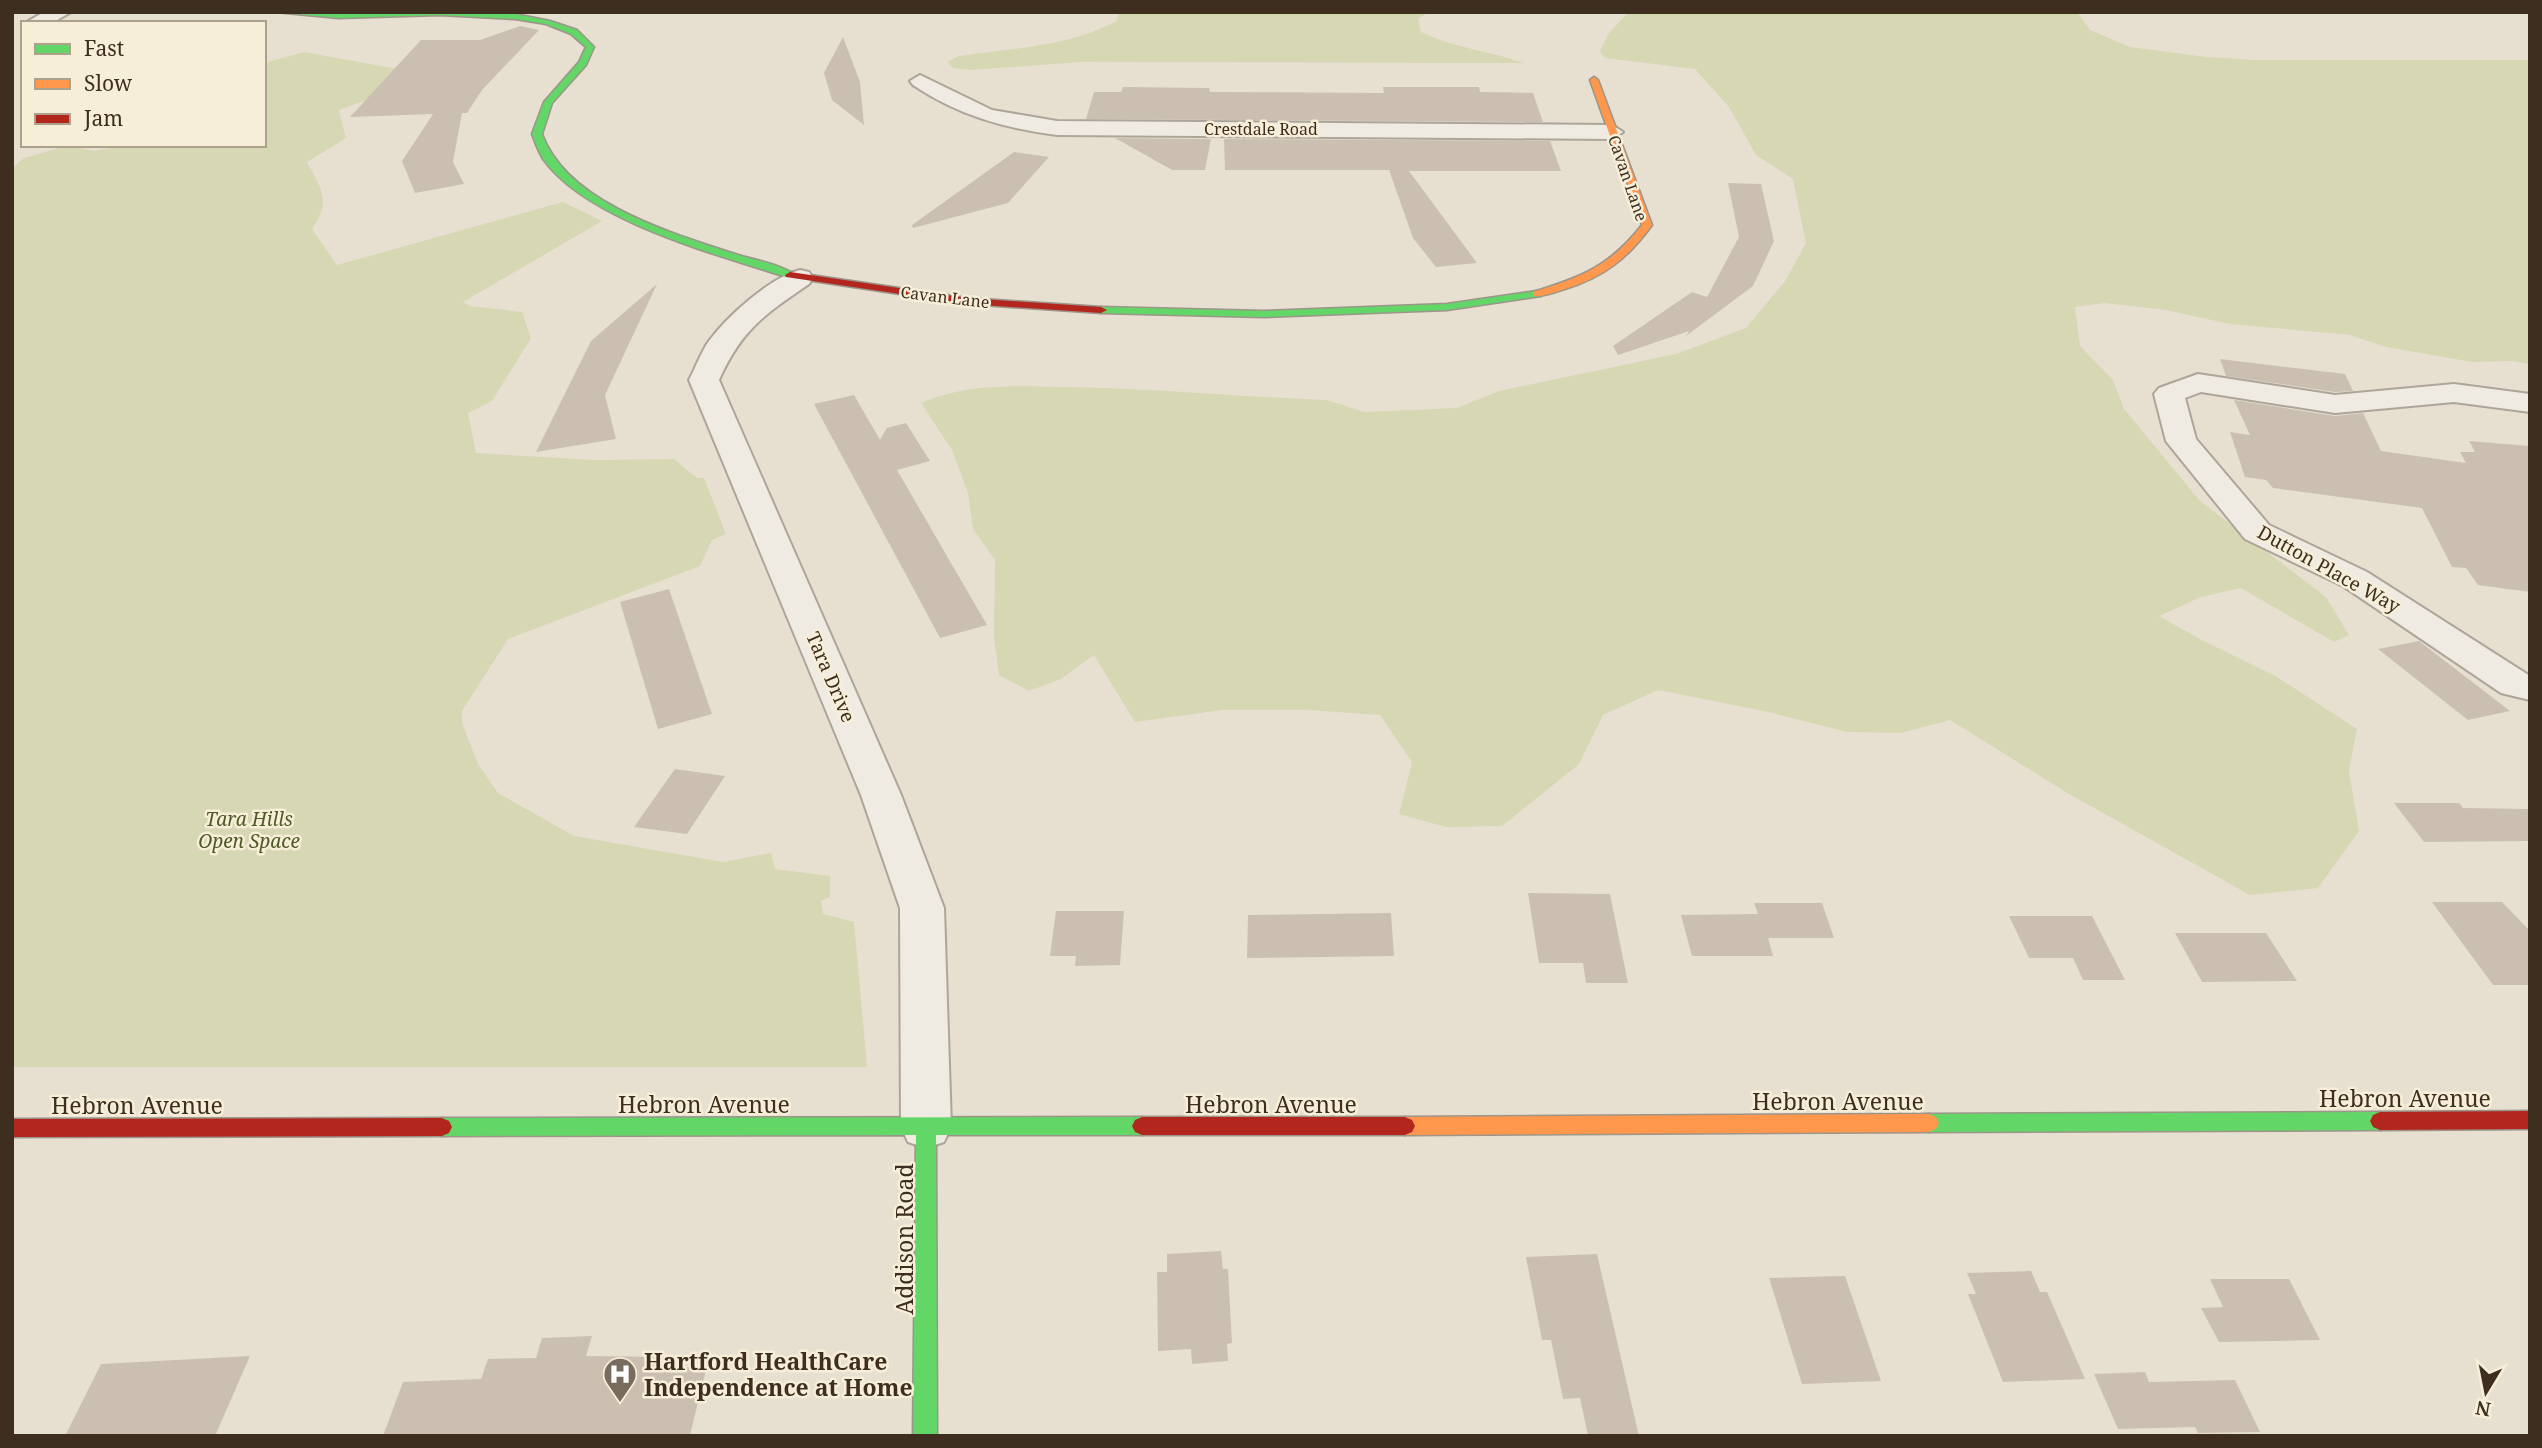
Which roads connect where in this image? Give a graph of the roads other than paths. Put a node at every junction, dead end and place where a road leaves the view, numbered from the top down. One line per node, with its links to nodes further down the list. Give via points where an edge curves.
1 (62, 12): 3 (street)
2 (279, 12): 7 (street, Cavan Lane, via 509,17 542,20 585,36 590,47 583,63 548,102 537,134 547,158 580,190 638,220)
3 (39, 21)
4 (1594, 80): 6 (street, Cavan Lane)
5 (920, 81): 6 (street, Crestdale Road, via 955,105 1003,121 1057,128)
6 (1612, 132): 7 (street, Cavan Lane, via 1647,225 1627,253 1594,276 1528,297 1447,307 1264,314 1127,312 967,301)
7 (800, 278): 11 (street, Tara Drive, via 755,309 721,344 704,380 881,795 922,908)
8 (2530, 403): 9 (street, Dutton Place Way, via 2454,393 2335,404 2198,383 2169,394 2181,442 2257,532 2355,579 2514,684)
9 (2530, 688)
10 (2530, 1120): 11 (street, Hebron Avenue)
11 (926, 1127): 12 (street, Hebron Avenue); 13 (street, Addison Road)
12 (12, 1128)
13 (925, 1436)

